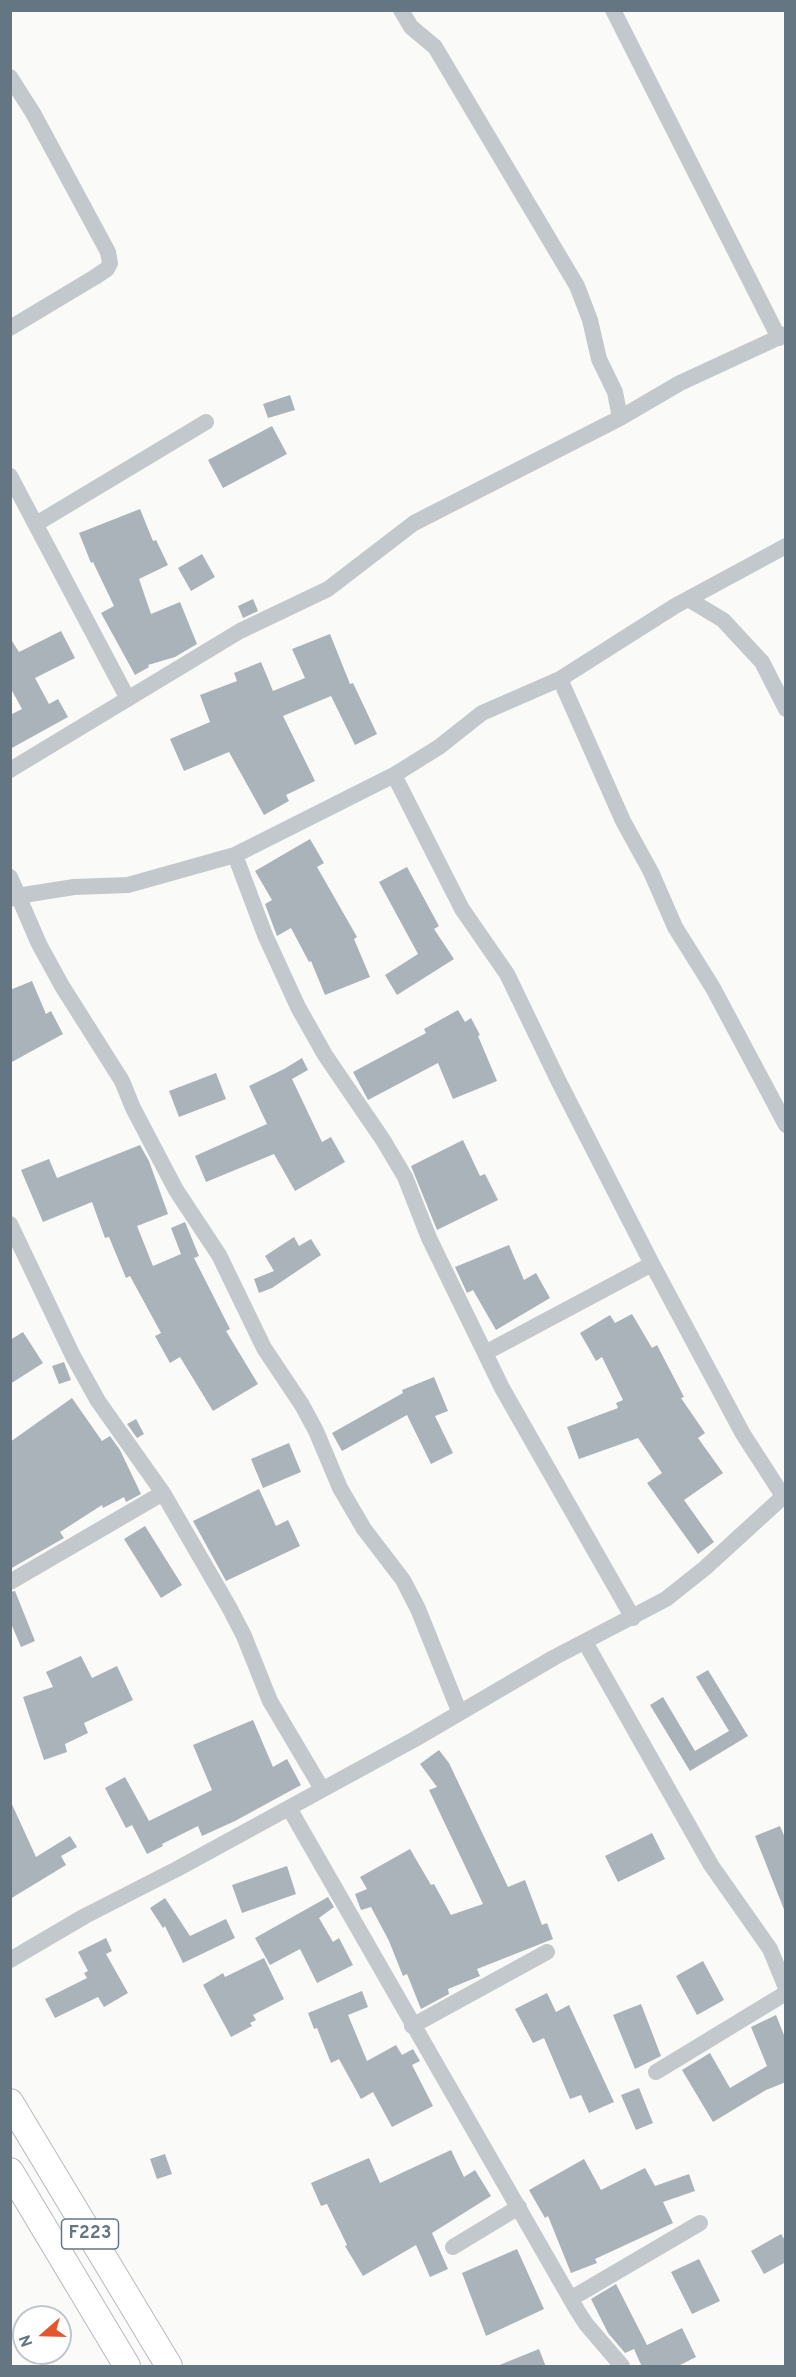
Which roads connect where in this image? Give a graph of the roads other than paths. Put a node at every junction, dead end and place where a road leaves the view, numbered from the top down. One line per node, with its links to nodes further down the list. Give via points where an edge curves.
1 (401, 10): 6 (street, via 411,27 435,47 577,286 599,359 615,392)
2 (613, 10): 5 (street)
3 (10, 77): 4 (street, via 108,252 110,263 95,277)
4 (10, 328)
5 (782, 336): 6 (street, via 680,383)
6 (620, 418): 13 (street, via 414,523 344,579 240,631)
7 (206, 422): 9 (street)
8 (10, 476): 9 (street)
9 (36, 524): 13 (street)
10 (786, 546): 11 (street)
11 (688, 599): 12 (street); 14 (street, via 723,620 762,662)
12 (560, 679): 16 (street, via 482,714); 20 (street, via 675,927 713,988)
13 (128, 699): 15 (street)
14 (786, 709)
15 (10, 770)
16 (394, 775): 17 (street); 22 (street, via 462,909 507,974)
17 (235, 855): 19 (street, via 128,885 74,887); 23 (street, via 298,1007 405,1178 429,1238)
18 (10, 877): 19 (street)
19 (14, 898): 29 (street, via 62,986 122,1081 176,1190 219,1255 264,1348 307,1414 346,1498 374,1544 403,1580)
20 (786, 1125)
21 (10, 1224): 24 (street, via 98,1401)
22 (651, 1264): 23 (street); 25 (street, via 742,1434)
23 (485, 1353): 27 (street)
24 (163, 1493): 26 (street); 30 (street, via 229,1607 270,1701)
25 (784, 1495): 27 (street, via 705,1568 666,1599)
26 (10, 1582)
27 (633, 1618): 28 (street)
28 (585, 1642): 29 (street); 34 (street, via 711,1865 770,1949)
29 (459, 1711): 30 (street)
30 (322, 1789): 31 (street)
31 (289, 1808): 33 (street); 36 (street)
32 (547, 1952): 36 (street)
33 (10, 1960)
34 (786, 1988)
35 (786, 1993): 37 (street)
36 (412, 2026): 40 (street)
37 (656, 2072)
38 (10, 2102): 45 (main road, F223)
39 (10, 2171): 44 (main road, F223)
40 (519, 2207): 42 (street); 43 (street)
41 (700, 2223): 43 (street)
42 (453, 2247)
43 (572, 2298): 46 (street, via 586,2324)
44 (127, 2367)
45 (169, 2367)
46 (622, 2367)

